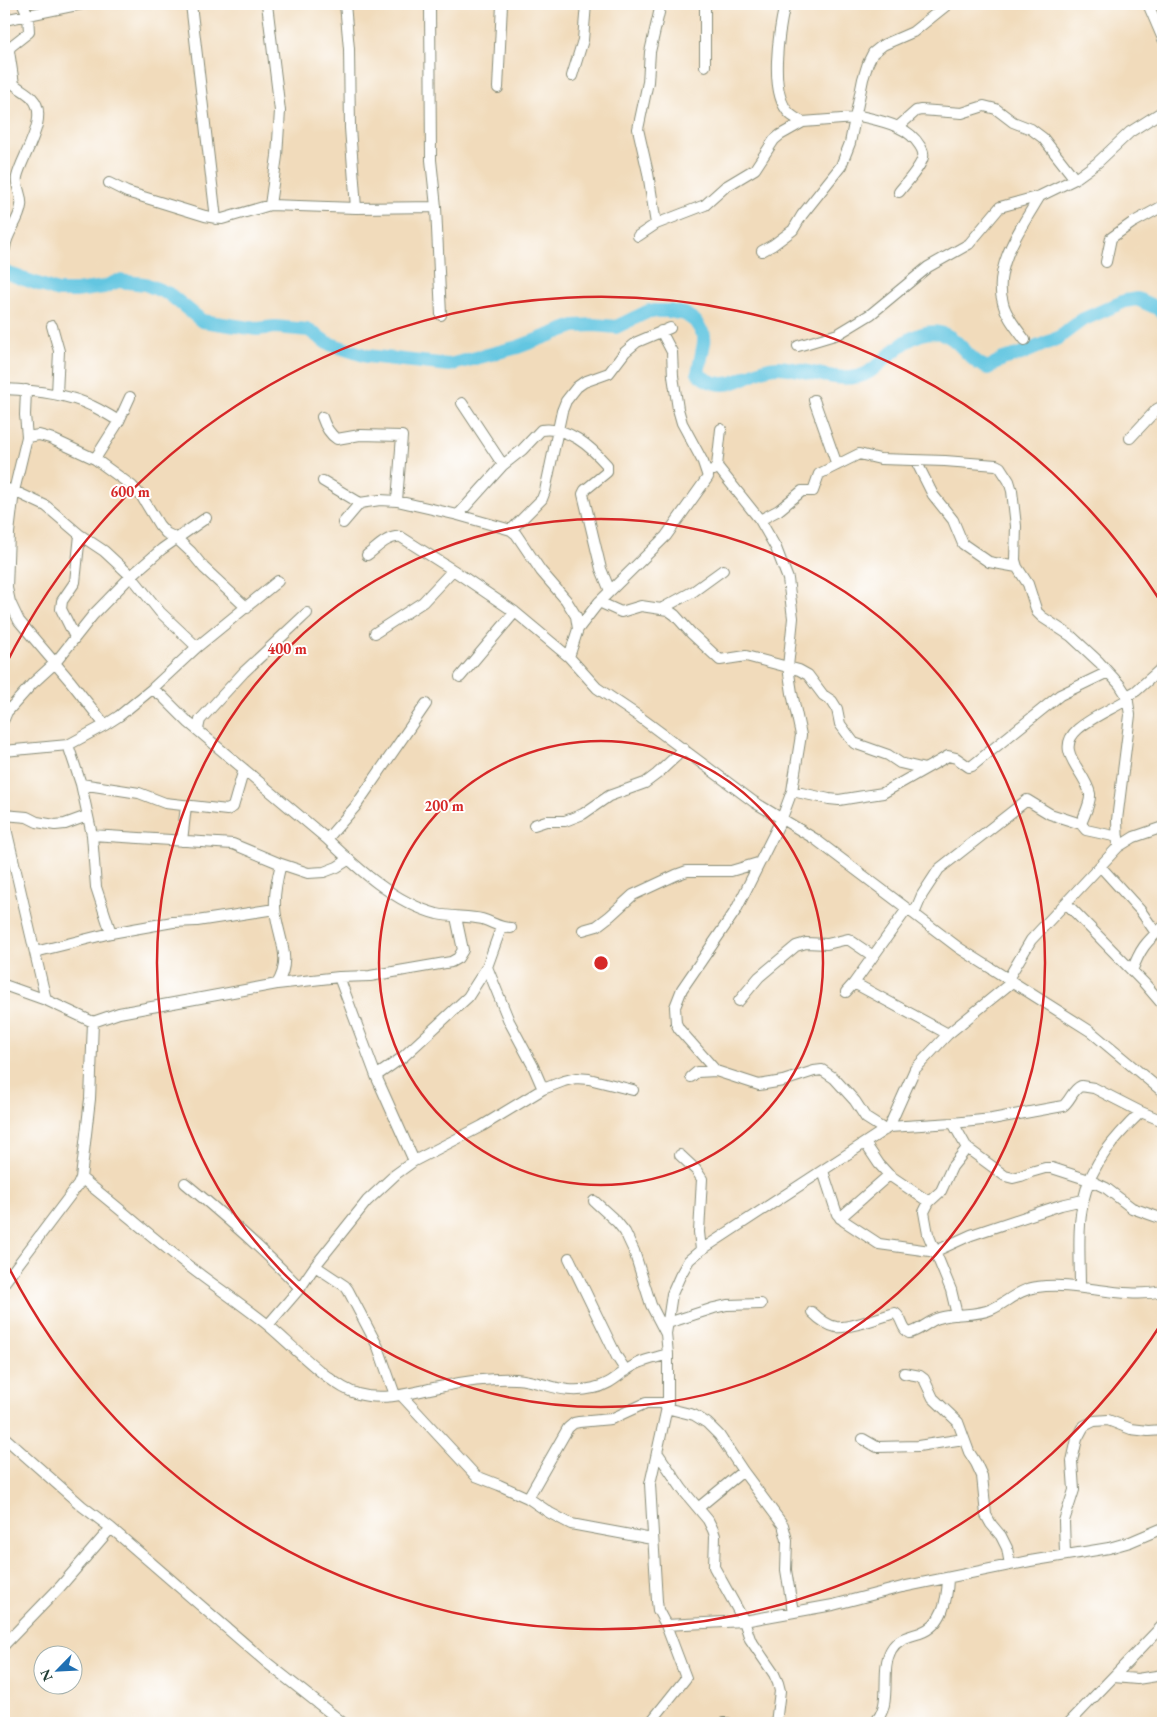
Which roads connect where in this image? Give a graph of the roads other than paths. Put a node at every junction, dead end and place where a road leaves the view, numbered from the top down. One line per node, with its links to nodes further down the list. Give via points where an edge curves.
1 (23, 4): 14 (street)
2 (82, 4): 14 (street)
3 (191, 4): 32 (street)
4 (267, 4): 28 (street, via 280,112)
5 (345, 4): 31 (street)
6 (430, 4): 29 (street, via 431,160)
7 (502, 4): 19 (street)
8 (586, 4): 18 (street, via 583,40)
9 (661, 4): 33 (street, via 638,129)
10 (705, 4): 17 (street)
11 (785, 4): 22 (street, via 779,33 778,90 784,107)
12 (948, 4): 21 (street, via 913,32 873,53 863,79)
13 (1148, 4): 16 (street)
14 (28, 15): 15 (street); 35 (street, via 29,32 9,51 14,84 32,98 38,117 32,142 17,174 22,206 7,235)
15 (4, 20)
16 (1163, 38)
17 (705, 66)
18 (572, 76)
19 (498, 88)
20 (1163, 111): 24 (street, via 1130,132)
21 (856, 116): 22 (street); 23 (street); 36 (street, via 841,166 792,230)
22 (803, 122): 33 (street, via 780,134 756,169 725,187 705,205)
23 (899, 126): 24 (street, via 916,111 962,113 991,106 1013,122 1037,133); 26 (street, via 916,140 924,156)
24 (1075, 179): 27 (street)
25 (109, 182): 32 (street, via 127,192)
26 (900, 192)
27 (1040, 196): 40 (street, via 1012,242 1001,274 1003,306); 41 (street, via 1000,206 969,244 928,267 871,314 838,334)
28 (270, 205): 31 (street); 32 (street)
29 (436, 206): 31 (street); 38 (street)
30 (1163, 206): 37 (street, via 1112,238)
31 (356, 208)
32 (216, 219)
33 (656, 224): 34 (street)
34 (638, 236)
35 (5, 248)
36 (762, 251)
37 (1106, 262)
38 (441, 315)
39 (52, 326): 44 (street, via 59,351)
40 (1024, 340)
41 (798, 346)
42 (4, 389): 43 (street)
43 (26, 390): 44 (street); 53 (street)
44 (57, 394): 50 (street, via 90,405)
45 (130, 397): 50 (street)
46 (814, 400): 58 (street)
47 (462, 403): 57 (street)
48 (1163, 406): 54 (street)
49 (322, 417): 63 (street, via 337,439 360,435 402,436)
50 (119, 422): 55 (street)
51 (721, 429): 59 (street)
52 (558, 430): 57 (street, via 539,431); 60 (street, via 566,401 577,387 609,374 637,342 666,330 682,423); 69 (street, via 542,498); 78 (street, via 586,443 607,465 607,472 583,494 601,569)
53 (27, 436): 55 (street, via 50,438); 62 (street)
54 (1130, 438)
55 (96, 459): 71 (street, via 132,486 158,525)
56 (916, 461): 58 (street, via 859,454); 73 (street, via 933,495 953,520 963,544 989,562); 73 (street, via 1000,467 1012,491)
57 (503, 465): 65 (street)
58 (837, 465): 67 (street, via 819,474 812,492 802,491 779,510)
59 (718, 466): 60 (street); 67 (street)
60 (708, 476): 78 (street, via 666,536)
61 (323, 482): 64 (street)
62 (9, 490): 70 (street, via 46,506); 89 (street, via 7,588 10,602 19,621)
63 (397, 501): 64 (street); 65 (street)
64 (360, 503): 68 (street)
65 (458, 515): 69 (street)
66 (206, 518): 71 (street)
67 (760, 520): 90 (street, via 788,579 793,618)
68 (343, 523)
69 (511, 530): 84 (street, via 566,600 576,616)
70 (80, 535): 76 (street); 86 (street, via 75,582 60,605)
71 (176, 538): 76 (street); 80 (street)
72 (367, 555): 74 (street, via 396,536)
73 (1017, 567): 92 (street, via 1028,584 1037,612 1071,636)
74 (453, 570): 82 (street); 85 (street, via 423,602)
75 (723, 570): 81 (street, via 694,591)
76 (132, 576): 86 (street); 87 (street, via 160,612)
77 (278, 581): 80 (street)
78 (610, 590): 79 (street)
79 (599, 602): 81 (street, via 621,612 641,606); 84 (street)
80 (247, 608): 87 (street)
81 (661, 608): 90 (street, via 675,615 720,660 746,656)
82 (515, 612): 88 (street); 93 (street)
83 (307, 613): 98 (street)
84 (578, 629): 88 (street)
85 (375, 633)
86 (75, 637): 89 (street)
87 (197, 647): 94 (street)
88 (569, 658): 101 (street, via 597,688)
89 (54, 663): 97 (street); 99 (street)
90 (788, 667): 104 (street, via 808,675 832,701 840,724 854,743 888,754 900,763); 106 (street, via 801,735)
91 (1163, 668): 95 (street)
92 (1108, 672): 95 (street); 104 (street, via 1060,695 972,766 968,767 952,756)
93 (460, 677)
94 (152, 689): 98 (street); 99 (street)
95 (1128, 697): 112 (street, via 1079,729 1068,743 1068,750 1090,794); 118 (street, via 1130,715 1119,792)
96 (426, 704): 116 (street, via 355,807)
97 (5, 713)
98 (195, 724): 103 (street)
99 (105, 725): 100 (street)
100 (68, 745): 102 (street); 105 (street)
101 (684, 749): 110 (street, via 754,802); 113 (street, via 645,783 609,796 583,814 565,821)
102 (4, 751)
103 (244, 768): 107 (street, via 231,809); 116 (street)
104 (926, 769): 106 (street, via 882,793 870,795 839,800)
105 (81, 784): 107 (street, via 139,793 164,803); 109 (street)
106 (792, 791): 110 (street)
107 (186, 806): 117 (street)
108 (4, 815): 109 (street, via 55,825)
109 (87, 816): 115 (street)
110 (782, 818): 120 (street); 125 (street)
111 (4, 821): 130 (street)
112 (1081, 824): 118 (street, via 1086,830); 125 (street, via 1050,814 1029,800 1025,801 939,868)
113 (534, 825)
114 (1163, 827): 118 (street)
115 (92, 835): 117 (street); 129 (street, via 96,887)
116 (327, 839): 119 (street)
117 (182, 841): 121 (street, via 238,845)
118 (1118, 842): 122 (street)
119 (348, 860): 121 (street, via 324,872 308,873); 126 (street, via 400,899)
120 (758, 863): 127 (street, via 731,871 687,871 676,875 633,896 597,926); 145 (street, via 736,910 682,988 675,1007 679,1029)
121 (281, 864): 124 (street)
122 (1100, 866): 123 (street); 128 (street)
123 (1066, 903): 133 (street); 135 (street, via 1032,940)
124 (275, 909): 129 (street); 137 (street, via 284,964 283,975)
125 (911, 912): 131 (street); 135 (street)
126 (456, 918): 132 (street, via 483,920 506,928); 134 (street, via 463,943 458,958 370,976)
127 (583, 930)
128 (1160, 930): 133 (street, via 1145,943)
129 (111, 933): 130 (street)
130 (35, 952): 140 (street)
131 (873, 956): 136 (street); 141 (street, via 848,939 827,944 801,944 760,977)
132 (487, 966): 146 (street, via 468,996 403,1057); 148 (street, via 509,1021)
133 (1132, 971): 142 (street)
134 (339, 977): 137 (street); 146 (street)
135 (1010, 980): 144 (street); 150 (street, via 1090,1031)
136 (854, 983): 139 (street); 144 (street)
137 (277, 984): 143 (street, via 119,1013)
138 (4, 985): 140 (street)
139 (846, 992)
140 (46, 1000): 143 (street)
141 (739, 1001)
142 (1163, 1005)
143 (93, 1022): 161 (street, via 90,1098)
144 (948, 1034): 154 (street, via 916,1069)
145 (716, 1071): 147 (street, via 697,1072); 154 (street, via 759,1085 822,1070 834,1078 866,1118)
146 (376, 1076): 158 (street)
147 (691, 1077)
148 (543, 1089): 149 (street, via 576,1078 589,1078); 158 (street, via 482,1126)
149 (633, 1090)
150 (1163, 1091)
151 (1140, 1112): 152 (street); 153 (street, via 1094,1088 1081,1086 1074,1090 1063,1106); 162 (street, via 1112,1143)
152 (1163, 1121)
153 (953, 1124): 154 (street, via 904,1125); 156 (street)
154 (887, 1129): 155 (street)
155 (865, 1143): 159 (street); 160 (street)
156 (967, 1148): 162 (street, via 1005,1176 1013,1178 1052,1168); 166 (street, via 952,1167 941,1191)
157 (680, 1154): 169 (street, via 702,1179)
158 (414, 1161): 172 (street, via 367,1201)
159 (822, 1171): 167 (street); 169 (street)
160 (888, 1176): 166 (street); 167 (street)
161 (81, 1178): 173 (street); 181 (street)
162 (1089, 1180): 164 (street); 168 (street, via 1106,1188 1132,1208)
163 (184, 1183): 175 (street, via 255,1242)
164 (1083, 1200): 170 (street, via 971,1235); 174 (street)
165 (594, 1201): 182 (street, via 625,1232 651,1305)
166 (929, 1202): 170 (street, via 924,1212 925,1223)
167 (840, 1218): 170 (street, via 879,1244)
168 (1163, 1219)
169 (701, 1250): 180 (street, via 680,1276 672,1294)
170 (936, 1251): 179 (street, via 951,1290)
171 (569, 1258): 184 (street)
172 (315, 1266): 175 (street); 186 (street, via 348,1290 378,1347)
173 (4, 1283)
174 (1080, 1287): 176 (street, via 1147,1295); 179 (street, via 1034,1288 981,1313)
175 (300, 1288): 181 (street)
176 (1163, 1291)
177 (762, 1304): 180 (street, via 727,1305)
178 (812, 1312): 179 (street, via 835,1327 895,1313 909,1334 930,1321)
179 (956, 1315)
180 (668, 1323): 182 (street)
181 (268, 1325): 186 (street, via 343,1388 374,1397)
182 (666, 1334): 183 (street)
183 (668, 1354): 184 (street, via 638,1363); 187 (street)
184 (626, 1371): 186 (street, via 611,1382 578,1391 559,1390 516,1379 448,1385)
185 (904, 1374): 191 (street, via 924,1379 932,1398 958,1422)
186 (398, 1395): 194 (street, via 476,1476)
187 (667, 1406): 192 (street); 193 (street, via 707,1423 719,1434); 194 (street, via 646,1403 611,1419 574,1423 568,1428)
188 (1163, 1430): 199 (street, via 1131,1429 1108,1420 1084,1426 1072,1461 1074,1490 1064,1521)
189 (4, 1436): 196 (street)
190 (863, 1439): 191 (street, via 877,1447)
191 (964, 1440): 200 (street, via 982,1476 986,1515 1007,1548)
192 (656, 1452): 195 (street); 198 (street, via 650,1484)
193 (743, 1471): 195 (street); 202 (street, via 783,1525)
194 (528, 1498): 198 (street, via 571,1524)
195 (698, 1508): 203 (street, via 715,1536 714,1567)
196 (111, 1528): 206 (street); 209 (street)
197 (1163, 1528): 199 (street, via 1109,1548)
198 (652, 1539): 204 (street, via 658,1610)
199 (1066, 1554): 200 (street)
200 (1010, 1565): 201 (street)
201 (948, 1579): 202 (street); 214 (street, via 947,1599 936,1623 929,1630 901,1638 894,1645 886,1663 884,1705)
202 (793, 1612): 203 (street)
203 (744, 1621): 204 (street); 213 (street, via 752,1644 778,1682)
204 (666, 1625): 210 (street, via 686,1678)
205 (1163, 1625): 208 (street)
206 (4, 1645)
207 (1163, 1675): 208 (street, via 1137,1679)
208 (1114, 1677): 215 (street)
209 (342, 1723)
210 (650, 1723)
211 (724, 1723): 212 (street)
212 (728, 1723)
213 (776, 1723)
214 (874, 1723)
215 (1069, 1723)

